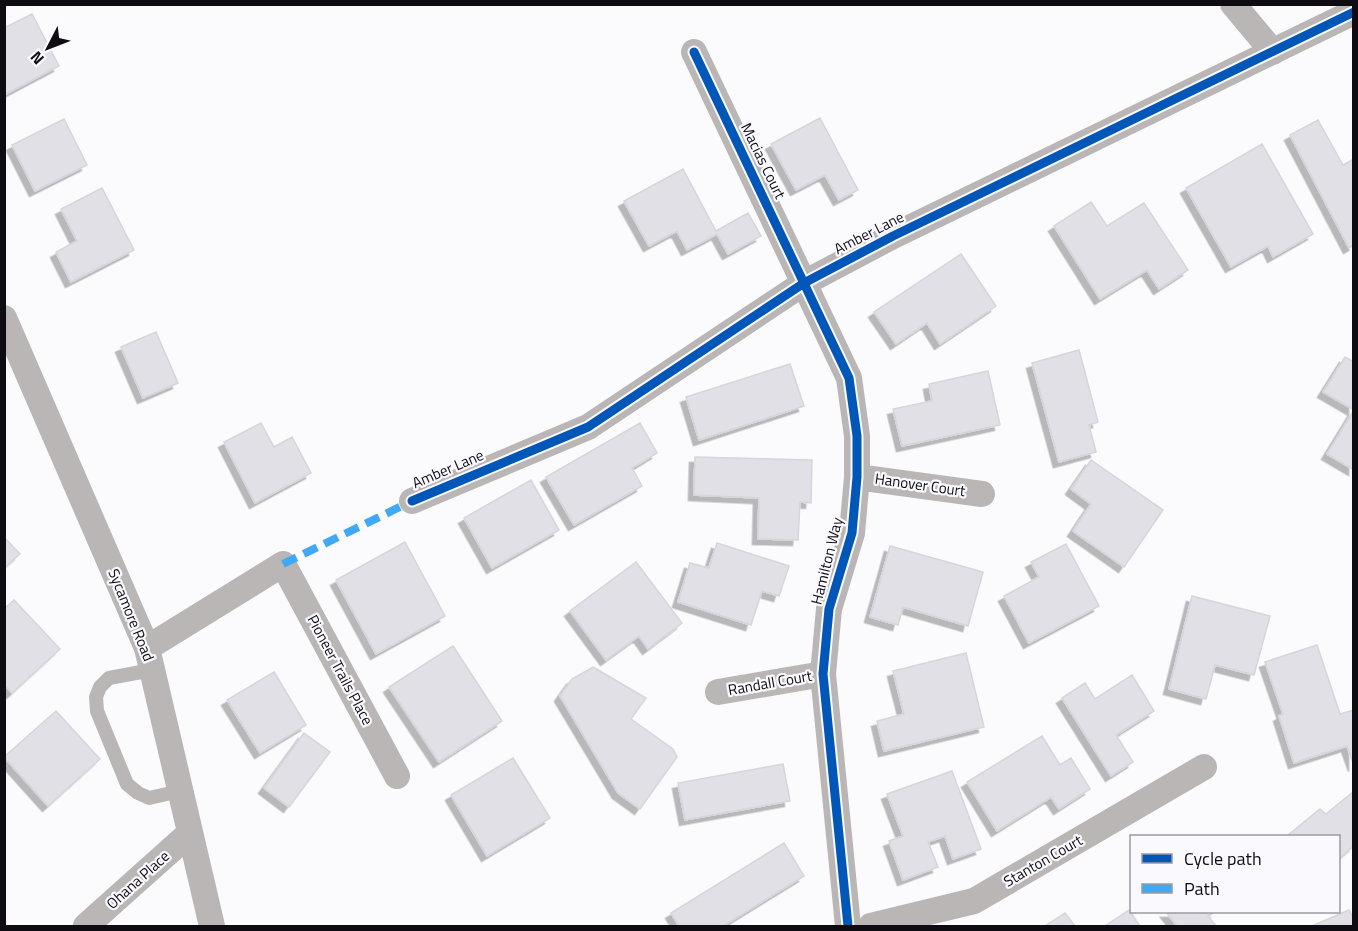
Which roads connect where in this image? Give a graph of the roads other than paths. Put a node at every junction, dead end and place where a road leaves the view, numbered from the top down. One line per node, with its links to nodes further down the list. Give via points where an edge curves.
1 (1233, 4): 4 (street)
2 (1353, 12): 4 (street, Amber Lane)
3 (694, 52): 5 (street, Macias Court)
4 (1273, 52): 5 (street, Amber Lane)
5 (804, 283): 7 (street, Hamilton Way, via 849,378 857,436); 9 (street, Amber Lane, via 588,427)
6 (4, 318): 10 (street, Sycamore Road)
7 (857, 477): 8 (street, Hanover Court); 11 (street, Hamilton Way, via 852,533 829,609)
8 (982, 494)
9 (412, 501)
10 (149, 659): 14 (street, Pioneer Trails Place, via 283,564); 15 (street, Sycamore Road); 15 (lane, via 109,678 96,697 96,711 127,784 149,798)
11 (823, 674): 12 (street, Randall Court); 19 (street, Hamilton Way)
12 (718, 692)
13 (1204, 767): 20 (street, Stanton Court, via 974,901)
14 (397, 776)
15 (180, 791): 16 (street, Sycamore Road)
16 (190, 833): 17 (street, Ohana Place); 18 (street, Sycamore Road)
17 (86, 927)
18 (212, 927)
19 (848, 927)
20 (871, 927)

